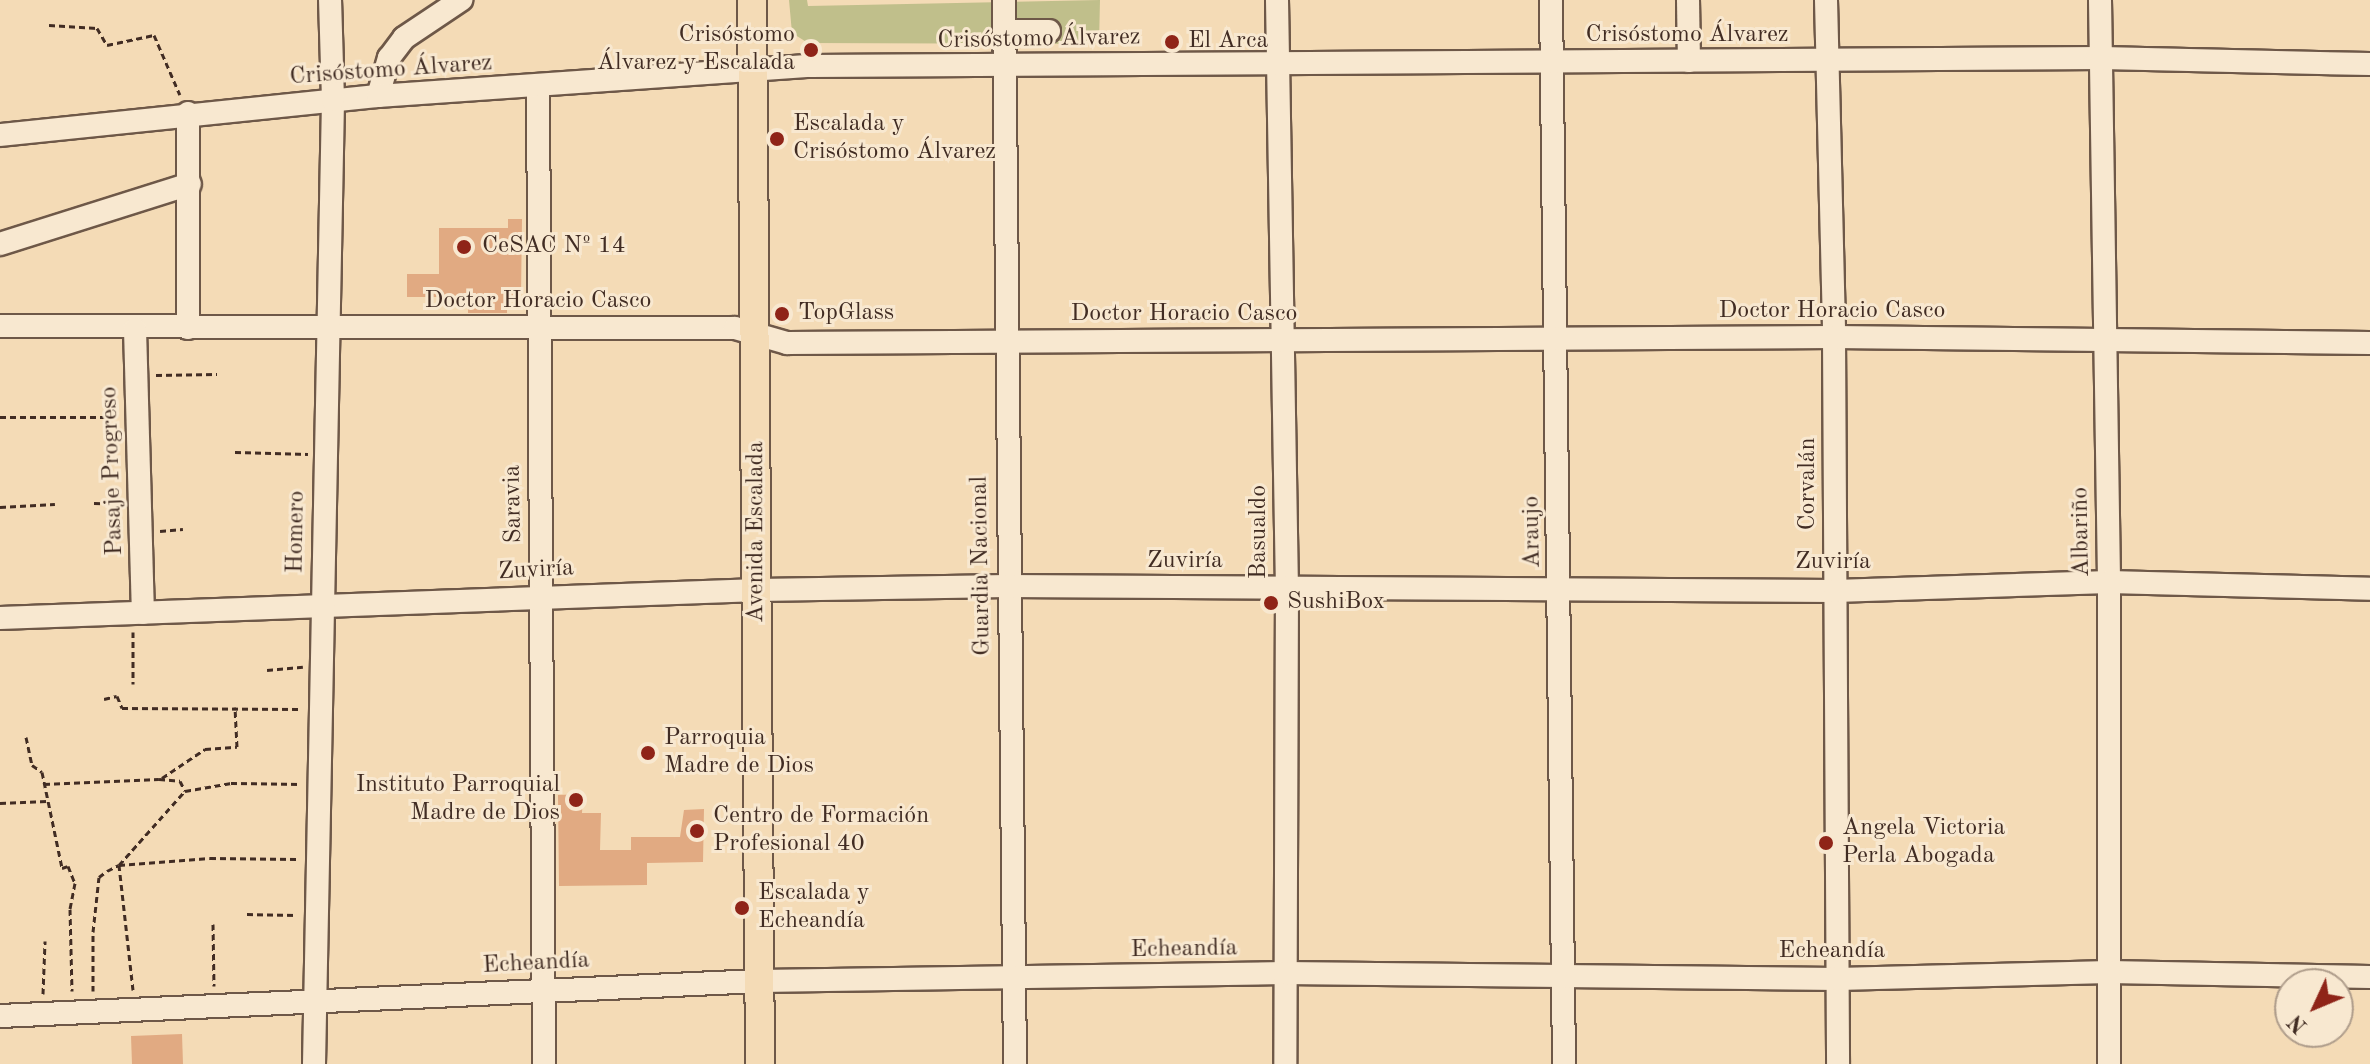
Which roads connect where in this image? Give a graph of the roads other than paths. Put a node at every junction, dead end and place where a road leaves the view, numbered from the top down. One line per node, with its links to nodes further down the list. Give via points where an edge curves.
1 (330, 0): 22 (street, Homero)
2 (461, 0): 21 (street, via 404,38 389,58)
3 (752, 0): 19 (main road, Avenida Escalada)
4 (1004, 0): 10 (street, Guardia Nacional)
5 (1277, 0): 13 (street, Basualdo)
6 (1551, 0): 16 (street, Araujo)
7 (1688, 0): 14 (street)
8 (1826, 0): 15 (street, Corvalán)
9 (2100, 0): 12 (street, Albariño)
10 (1004, 31): 11 (street); 18 (street, Guardia Nacional)
11 (1049, 31)
12 (2102, 58): 15 (street, Crisóstomo Álvarez); 17 (street, Crisóstomo Álvarez); 35 (street, Albariño)
13 (1278, 61): 16 (street, Crisóstomo Álvarez); 18 (street, Crisóstomo Álvarez); 36 (street, Basualdo)
14 (1689, 61): 15 (street, Crisóstomo Álvarez); 16 (street, Crisóstomo Álvarez)
15 (1828, 62): 33 (street, Corvalán)
16 (1553, 64): 34 (street, Araujo)
17 (2370, 64)
18 (1004, 68): 19 (street, Crisóstomo Álvarez); 37 (street, Guardia Nacional)
19 (752, 69): 20 (street, Crisóstomo Álvarez); 32 (main road, Avenida Escalada)
20 (538, 87): 21 (street, Crisóstomo Álvarez); 30 (street, Saravia)
21 (378, 96): 22 (street, Crisóstomo Álvarez)
22 (333, 100): 23 (street, Crisóstomo Álvarez); 28 (street, Homero)
23 (188, 113): 24 (street, Crisóstomo Álvarez); 25 (street)
24 (0, 135)
25 (190, 184): 26 (street); 29 (street)
26 (0, 244)
27 (0, 326): 31 (street, Doctor Horacio Casco)
28 (326, 326): 29 (street, Doctor Horacio Casco); 30 (street, Doctor Horacio Casco); 47 (street, Homero)
29 (188, 328): 31 (street, Doctor Horacio Casco)
30 (538, 328): 32 (street, Doctor Horacio Casco, via 735,328); 46 (street, Saravia)
31 (135, 329): 48 (street, Pasaje Progreso)
32 (755, 334): 37 (street, Doctor Horacio Casco, via 787,343); 44 (main road, Avenida Escalada)
33 (1834, 337): 34 (street, Doctor Horacio Casco); 35 (street, Doctor Horacio Casco); 45 (street, Corvalán)
34 (1557, 338): 36 (street, Doctor Horacio Casco); 41 (street, Araujo)
35 (2104, 339): 38 (street, Doctor Horacio Casco); 39 (street, Albariño)
36 (1285, 340): 37 (street, Doctor Horacio Casco); 42 (street, Basualdo)
37 (1006, 342): 40 (street, Guardia Nacional)
38 (2370, 343)
39 (2109, 582): 43 (street, Zuviría); 45 (street, Zuviría); 50 (street, Albariño)
40 (1007, 586): 42 (street, Zuviría); 44 (street, Zuviría); 55 (street, Guardia Nacional)
41 (1560, 586): 42 (street, Zuviría); 45 (street, Zuviría); 52 (street, Araujo)
42 (1287, 588): 51 (street, Basualdo)
43 (2370, 589)
44 (758, 590): 46 (street, Zuviría); 56 (main road, Avenida Escalada)
45 (1835, 591): 54 (street, Corvalán)
46 (541, 596): 47 (street, Zuviría); 57 (street, Saravia)
47 (322, 609): 48 (street, Zuviría); 58 (street, Homero)
48 (138, 613): 49 (street, Zuviría)
49 (0, 618)
50 (2109, 972): 53 (street, Echeandía); 54 (street, Echeandía); 67 (street, Albariño)
51 (1284, 973): 52 (street, Echeandía); 55 (street, Echeandía); 64 (street, Basualdo)
52 (1563, 977): 54 (street, Echeandía); 65 (street, Araujo)
53 (2370, 977)
54 (1838, 979): 66 (street, Corvalán)
55 (1015, 980): 56 (street, Echeandía); 63 (street, Guardia Nacional)
56 (760, 981): 57 (street, Echeandía); 62 (main road, Avenida Escalada)
57 (544, 989): 58 (street, Echeandía); 61 (street, Saravia)
58 (315, 1001): 59 (street, Echeandía); 60 (street, Homero)
59 (0, 1016)
60 (314, 1064)
61 (544, 1064)
62 (760, 1064)
63 (1015, 1064)
64 (1285, 1064)
65 (1564, 1064)
66 (1838, 1064)
67 (2109, 1064)

